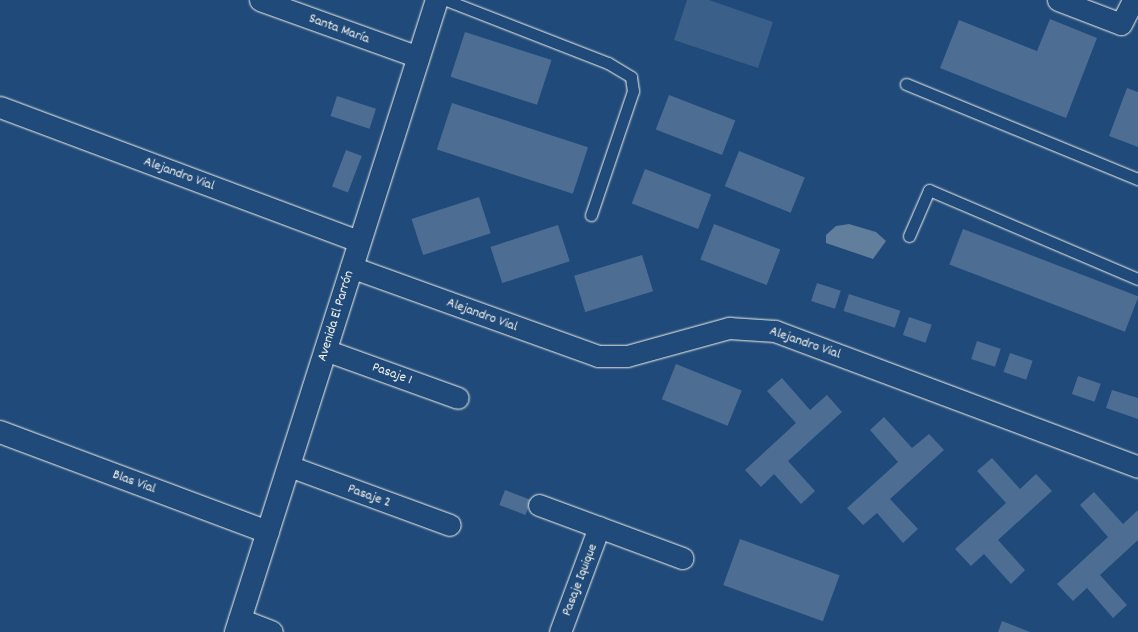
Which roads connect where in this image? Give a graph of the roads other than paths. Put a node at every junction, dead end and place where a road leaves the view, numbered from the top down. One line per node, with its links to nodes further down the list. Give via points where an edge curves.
1 (260, 0): 6 (street, Santa María)
2 (437, 0): 6 (main road, Avenida El Parrón)
3 (446, 0): 10 (lane, via 608,63 632,77 633,91)
4 (1058, 0): 5 (street, via 1121,24)
5 (1133, 6)
6 (418, 57): 12 (main road, Avenida El Parrón)
7 (906, 84): 9 (lane)
8 (0, 107): 12 (street, Alejandro Vial)
9 (1138, 179)
10 (591, 214)
11 (909, 236): 14 (lane, via 928,190)
12 (359, 241): 13 (main road, Avenida El Parrón)
13 (351, 267): 15 (main road, Avenida El Parrón); 19 (street, Alejandro Vial, via 598,356 627,356 729,328 776,331)
14 (1138, 279)
15 (325, 350): 16 (street, Pasaje 1); 18 (main road, Avenida El Parrón)
16 (458, 398)
17 (0, 432): 23 (main road, Blas Vial)
18 (289, 466): 21 (street, Pasaje 2); 23 (main road, Avenida El Parrón)
19 (1138, 468)
20 (539, 505): 22 (street, Pasaje Iquique)
21 (450, 526)
22 (599, 527): 24 (street, Pasaje Iquique); 27 (street, Pasaje Iquique)
23 (268, 532): 25 (main road, Avenida El Parrón)
24 (682, 558)
25 (238, 626): 26 (main road)
26 (272, 632)
27 (560, 632)

